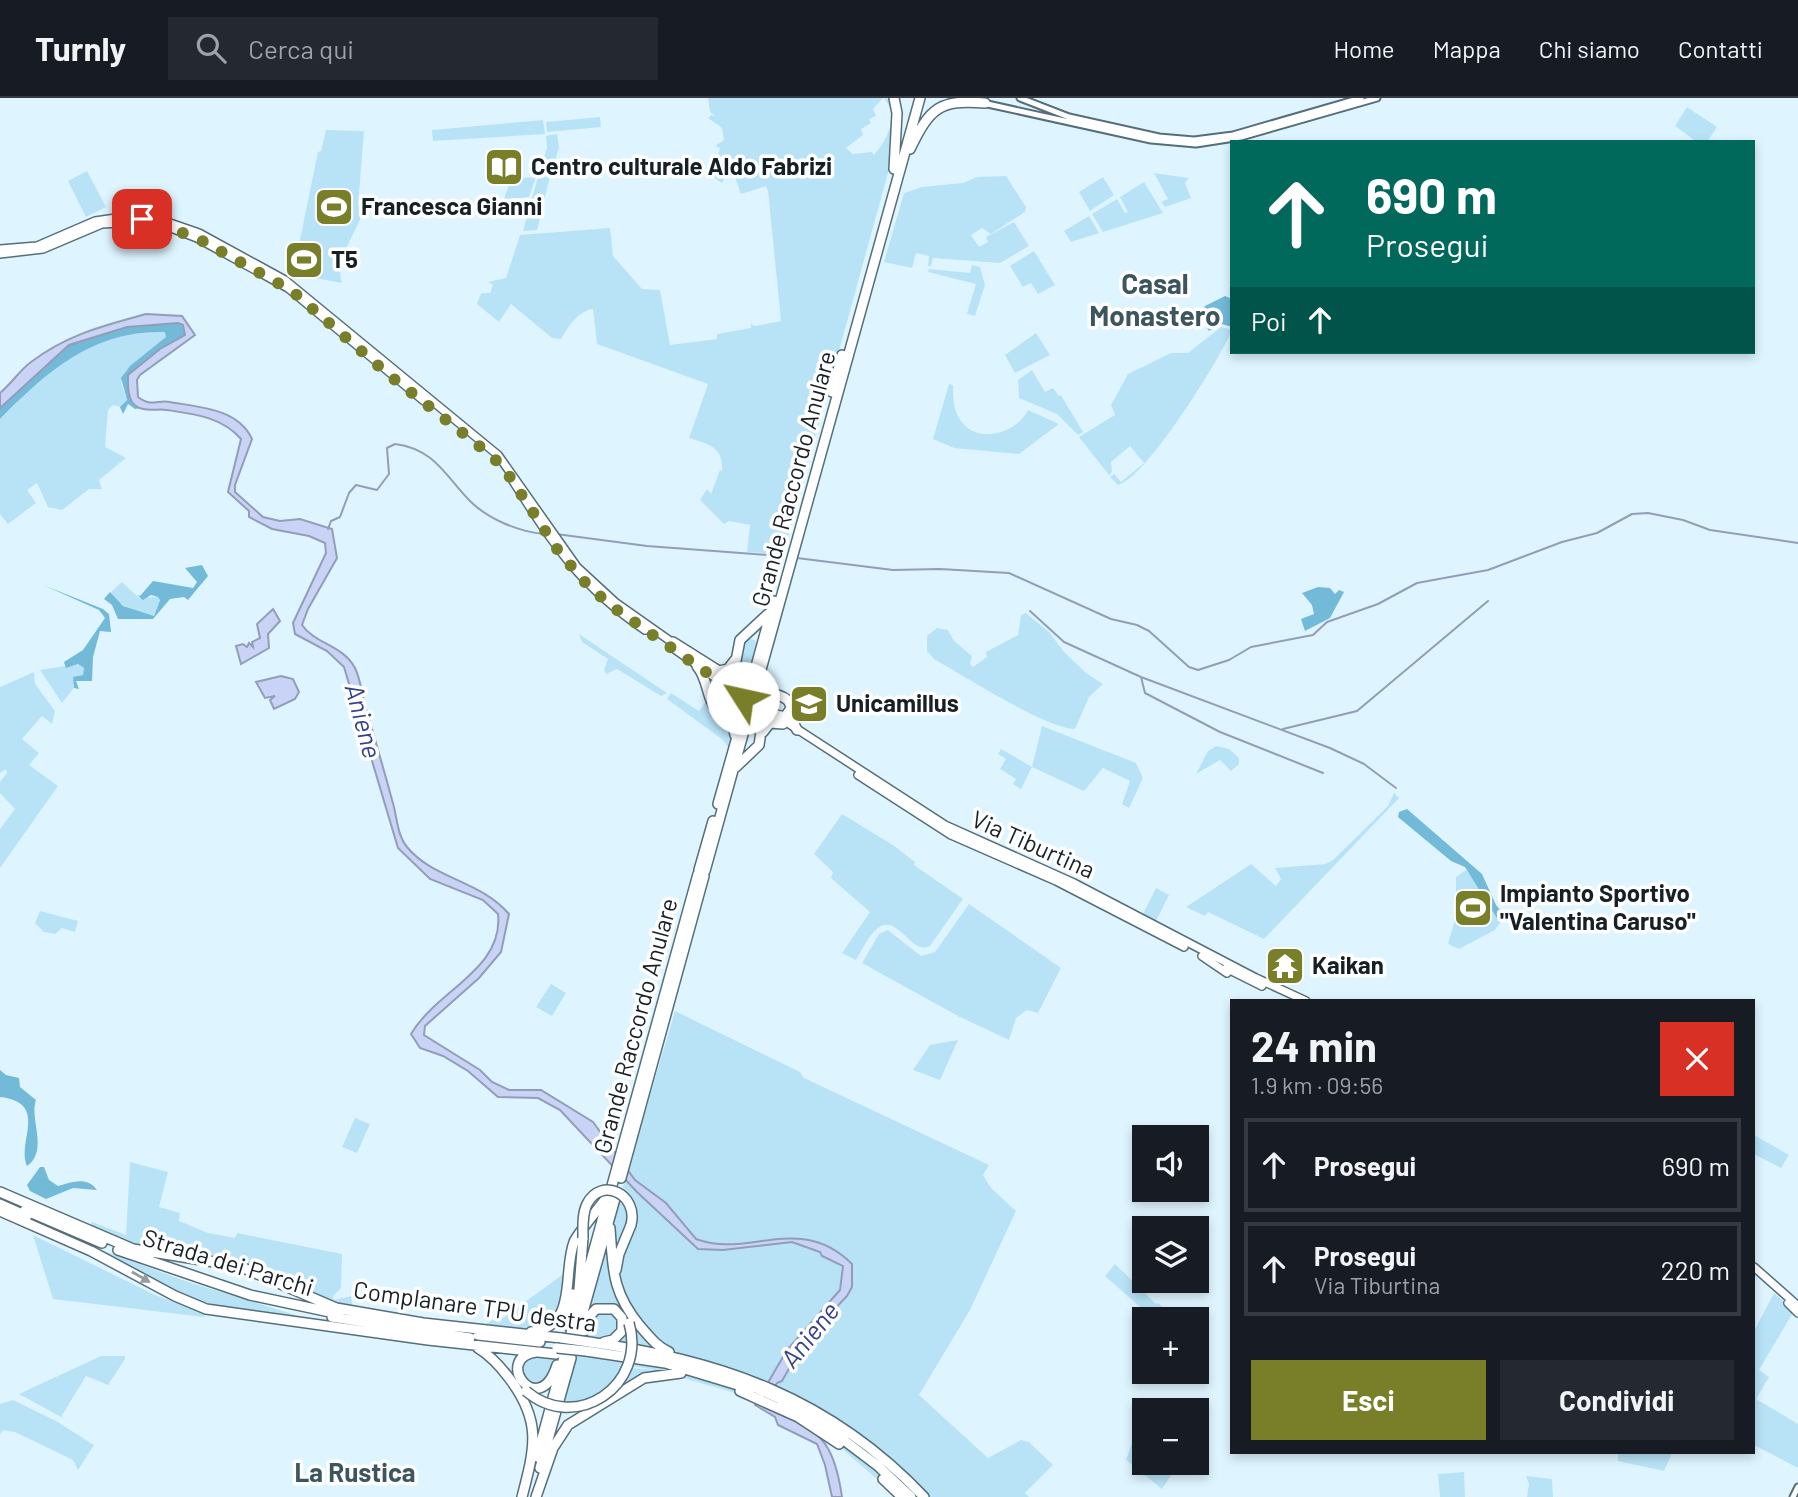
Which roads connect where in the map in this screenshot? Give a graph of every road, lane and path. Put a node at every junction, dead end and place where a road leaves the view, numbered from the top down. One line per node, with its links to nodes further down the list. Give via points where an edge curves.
1 (894, 98): 9 (highway)
2 (914, 98): 9 (highway, Grande Raccordo Anulare)
3 (920, 98): 9 (highway, Grande Raccordo Anulare)
4 (963, 98): 8 (main road)
5 (1020, 98): 7 (main road, via 1069,117 1159,137 1197,140 1236,135)
6 (1377, 98): 7 (main road)
7 (1361, 101): 8 (main road, via 1241,137 1196,144 1151,140)
8 (985, 103): 9 (highway, via 953,102 935,110)
9 (897, 169): 14 (highway, Grande Raccordo Anulare)
10 (0, 251): 11 (main road, Via Tiburtina, via 39,250 105,223 138,219 197,238 288,288 389,375); 11 (main road, via 44,244 102,219 155,216 205,236 290,283)
11 (479, 442): 12 (main road, Via Tiburtina, via 504,468); 12 (main road, Via Tiburtina, via 507,465)
12 (548, 530): 13 (main road, Via Tiburtina)
13 (556, 542): 16 (main road, Via Tiburtina, via 615,602); 19 (main road, Via Tiburtina, via 597,594)
14 (788, 562): 15 (highway, Grande Raccordo Anulare); 20 (highway, Grande Raccordo Anulare)
15 (772, 607): 17 (highway, via 761,623 742,637); 18 (highway, Grande Raccordo Anulare)
16 (672, 641): 17 (highway, via 719,671 729,667); 23 (main road, Via Tiburtina)
17 (737, 651): 18 (highway, via 745,637 754,637); 23 (highway, via 735,678)
18 (759, 654): 23 (highway, Grande Raccordo Anulare)
19 (697, 666): 21 (main road, Via Tiburtina); 24 (highway)
20 (761, 671): 22 (highway); 23 (highway, Grande Raccordo Anulare)
21 (728, 687): 23 (main road, Via Tiburtina); 24 (highway, via 716,690)
22 (771, 693): 23 (highway, via 758,693); 25 (highway)
23 (750, 701): 26 (highway, via 733,714); 27 (main road, Via Tiburtina); 28 (main road, Via Tiburtina); 29 (highway, Grande Raccordo Anulare); 31 (highway, via 763,717); 32 (highway, Grande Raccordo Anulare)
24 (712, 702): 26 (highway)
25 (790, 702): 27 (highway, via 787,716); 30 (highway)
26 (719, 712): 32 (highway, via 732,724)
27 (772, 714): 30 (main road, Via Tiburtina)
28 (783, 724): 31 (highway, via 770,723); 36 (main road, Via Tiburtina, via 946,832 1089,897 1232,976)
29 (745, 730): 33 (highway, via 747,746); 34 (highway, Grande Raccordo Anulare)
30 (797, 730): 36 (main road, Via Tiburtina, via 953,830 1074,883)
31 (762, 733): 33 (highway)
32 (735, 741): 35 (highway, Grande Raccordo Anulare)
33 (759, 746): 34 (highway, via 740,761)
34 (731, 778): 35 (highway, Grande Raccordo Anulare)
35 (702, 873): 39 (highway, Grande Raccordo Anulare)
36 (1238, 972): 37 (main road, Via Tiburtina); 38 (main road, Via Tiburtina)
37 (1295, 999)
38 (1301, 999)
39 (614, 1190): 43 (highway, Grande Raccordo Anulare); 44 (highway, via 576,1237); 48 (highway, Grande Raccordo Anulare)
40 (1, 1194): 49 (highway, Strada dei Parchi, via 76,1233 178,1272); 49 (highway, Complanare TPU destra, via 133,1249 245,1268)
41 (0, 1204): 49 (highway, Strada dei Parchi, via 177,1277 250,1299)
42 (0, 1212): 49 (highway, one-way to 49, via 206,1309)
43 (610, 1216): 50 (highway, via 610,1274); 53 (highway, Grande Raccordo Anulare)
44 (571, 1265): 51 (highway, via 567,1300 555,1321 537,1332); 53 (highway)
45 (1755, 1270): 47 (main road)
46 (1755, 1270): 47 (main road)
47 (1798, 1310)
48 (577, 1313): 50 (highway, bridge, via 587,1206 600,1192 615,1192 626,1198 632,1211 616,1275); 53 (highway, Grande Raccordo Anulare)
49 (342, 1317): 52 (highway, Strada dei Parchi)
50 (632, 1321): 54 (highway, bridge, via 629,1364 619,1383 586,1405 545,1403 526,1391 495,1357); 56 (highway, via 663,1349)
51 (505, 1332): 52 (highway, Complanare TPU destra); 53 (highway, Complanare TPU destra)
52 (444, 1335): 53 (highway, Strada dei Parchi); 54 (highway); 55 (highway)
53 (573, 1347): 55 (highway); 55 (highway, via 546,1385 526,1386 519,1376 520,1362 531,1353); 56 (highway, Complanare TPU destra); 57 (highway); 58 (highway, Strada dei Parchi, via 665,1363); 60 (highway); 63 (highway, Grande Raccordo Anulare); 64 (highway, Grande Raccordo Anulare)
54 (478, 1348): 63 (highway, via 500,1367 531,1414 534,1441)
55 (545, 1352)
56 (701, 1362): 58 (highway, Complanare TPU destra)
57 (681, 1373): 58 (highway); 60 (highway, via 644,1377 589,1410 564,1429)
58 (753, 1388): 59 (highway, Strada dei Parchi)
59 (836, 1432): 62 (highway); 65 (highway, Strada dei Parchi, via 880,1464); 66 (highway, via 883,1459)
60 (548, 1462): 64 (highway)
61 (1798, 1487): 67 (main road)
62 (901, 1496)
63 (524, 1497)
64 (534, 1497)
65 (914, 1497)
66 (924, 1497)
67 (1793, 1497)

